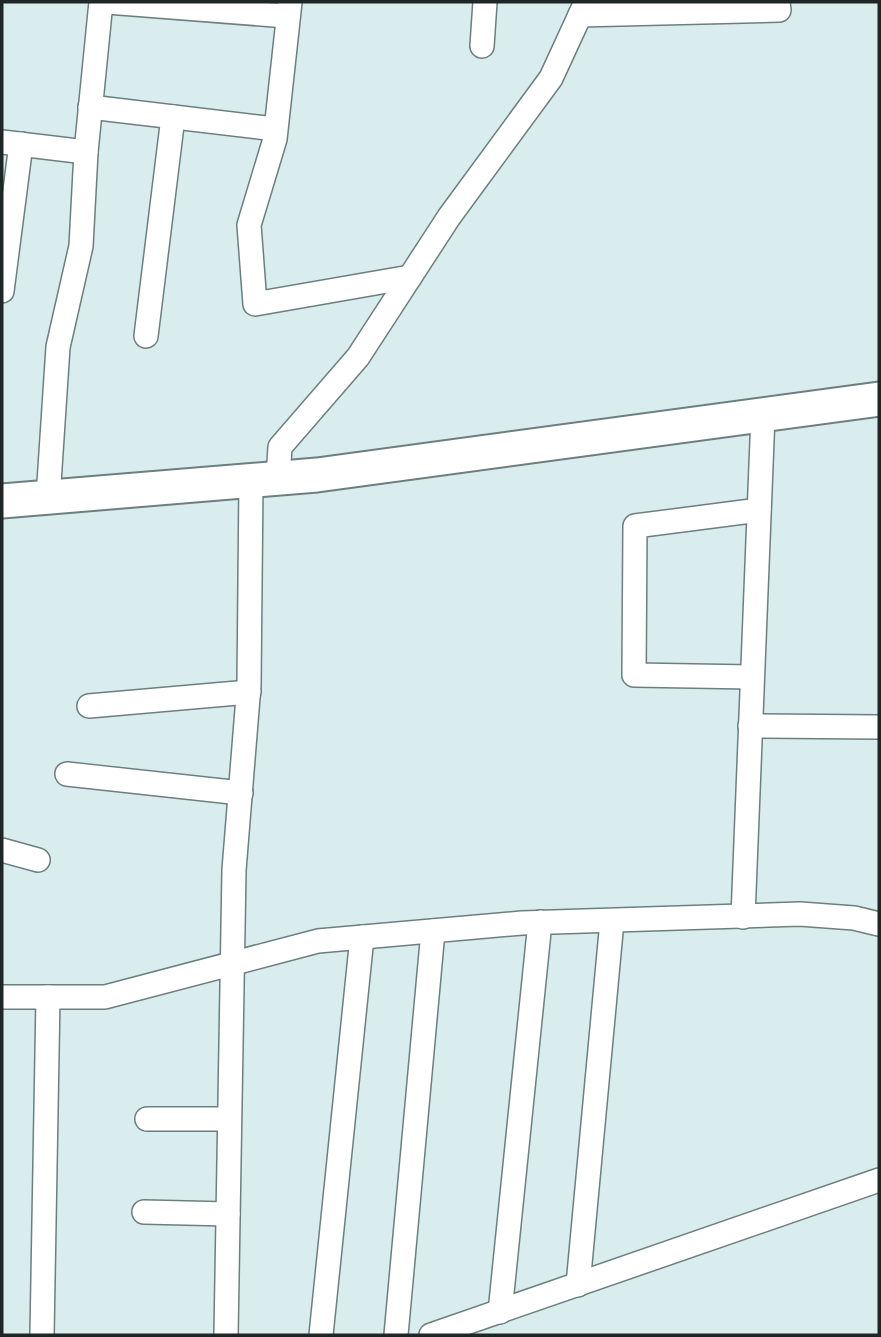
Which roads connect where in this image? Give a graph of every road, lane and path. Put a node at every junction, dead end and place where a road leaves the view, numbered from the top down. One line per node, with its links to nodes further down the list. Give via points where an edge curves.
1 (102, 2): 8 (street)
2 (107, 2): 6 (street)
3 (485, 2): 7 (street)
4 (778, 2): 5 (street, via 779,10)
5 (583, 8): 13 (street, via 551,78)
6 (289, 9): 10 (street)
7 (482, 46)
8 (90, 107): 9 (street); 12 (street)
9 (173, 117): 10 (street); 15 (street)
10 (275, 129): 13 (street, via 249,225 255,304)
11 (11, 143): 12 (street); 14 (street)
12 (86, 152): 19 (street, via 80,246 58,347)
13 (410, 277): 18 (street, via 358,357 280,447)
14 (2, 291)
15 (146, 336)
16 (879, 399): 17 (street)
17 (763, 415): 18 (street); 21 (street)
18 (265, 480): 19 (street); 23 (street)
19 (48, 498): 20 (street)
20 (2, 501)
21 (759, 510): 22 (street); 22 (street, via 635,526 634,675)
22 (752, 677): 25 (street)
23 (249, 692): 24 (street); 28 (street)
24 (89, 706)
25 (750, 726): 26 (street); 31 (street)
26 (879, 727)
27 (67, 774): 28 (street)
28 (241, 793): 37 (street)
29 (2, 850): 30 (street)
30 (38, 860)
31 (743, 917): 32 (street); 34 (street, via 800,914)
32 (612, 921): 33 (street); 45 (street)
33 (540, 922): 35 (street); 46 (street)
34 (879, 925)
35 (433, 931): 36 (street); 50 (street)
36 (362, 937): 37 (street, via 318,941); 49 (street)
37 (232, 964): 39 (street, via 105,997); 41 (street)
38 (2, 997): 39 (street)
39 (48, 997): 47 (street)
40 (147, 1119): 41 (street)
41 (229, 1119): 44 (street)
42 (879, 1180): 45 (street)
43 (144, 1212): 44 (street)
44 (228, 1214): 48 (street)
45 (578, 1285): 46 (street)
46 (500, 1312): 51 (street)
47 (42, 1335)
48 (226, 1335)
49 (321, 1335)
50 (396, 1335)
51 (431, 1335)

